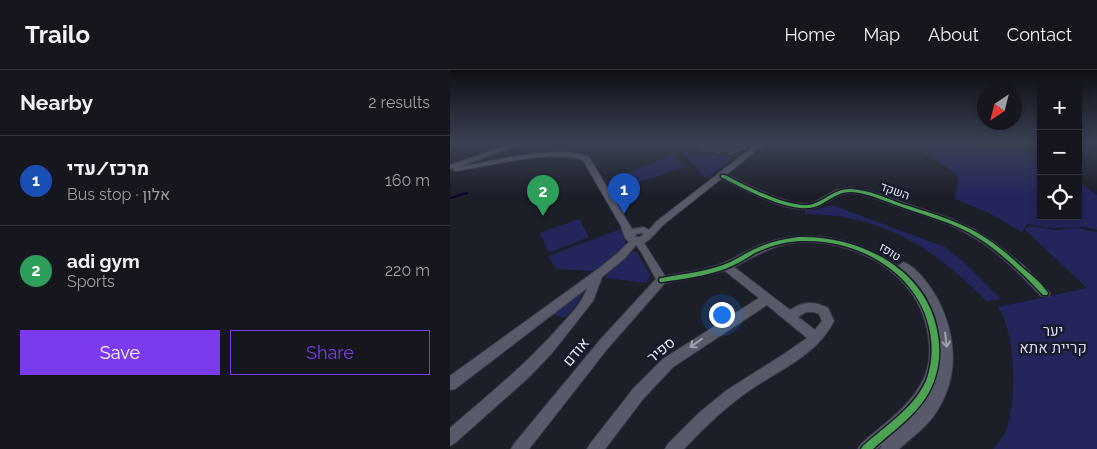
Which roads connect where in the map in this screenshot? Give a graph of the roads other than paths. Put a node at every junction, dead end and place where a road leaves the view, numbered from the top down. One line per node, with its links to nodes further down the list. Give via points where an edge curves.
1 (476, 161): 5 (street)
2 (514, 161): 5 (street)
3 (587, 161): 7 (street, via 626,226)
4 (741, 161): 6 (street)
5 (452, 170)
6 (723, 176): 7 (street); 12 (street, השקד, via 796,206 811,206 847,190 868,193 950,222 1009,258)
7 (640, 237): 10 (street); 11 (street)
8 (760, 249): 9 (street, טופז); 21 (street, טופז, via 800,239 846,243 880,258 900,272 924,303 936,340 934,368 922,396); 22 (street, טופז, one-way to 22, via 798,234 848,238 891,257 925,289 944,329 948,356 945,373 933,405)
9 (726, 266): 11 (street, טופז); 13 (street)
10 (597, 276): 16 (street); 17 (street, via 589,298 548,349)
11 (662, 280): 18 (street, אודם, via 604,344)
12 (1045, 293)
13 (767, 299): 14 (street); 19 (street, ספיר, one-way to 19, via 668,363 638,394)
14 (790, 317): 15 (street); 15 (street, via 806,306 824,311 828,321)
15 (815, 337): 20 (street, via 740,388)
16 (450, 384)
17 (450, 438)
18 (519, 449)
19 (595, 449)
20 (673, 449)
21 (866, 449)
22 (888, 449)

